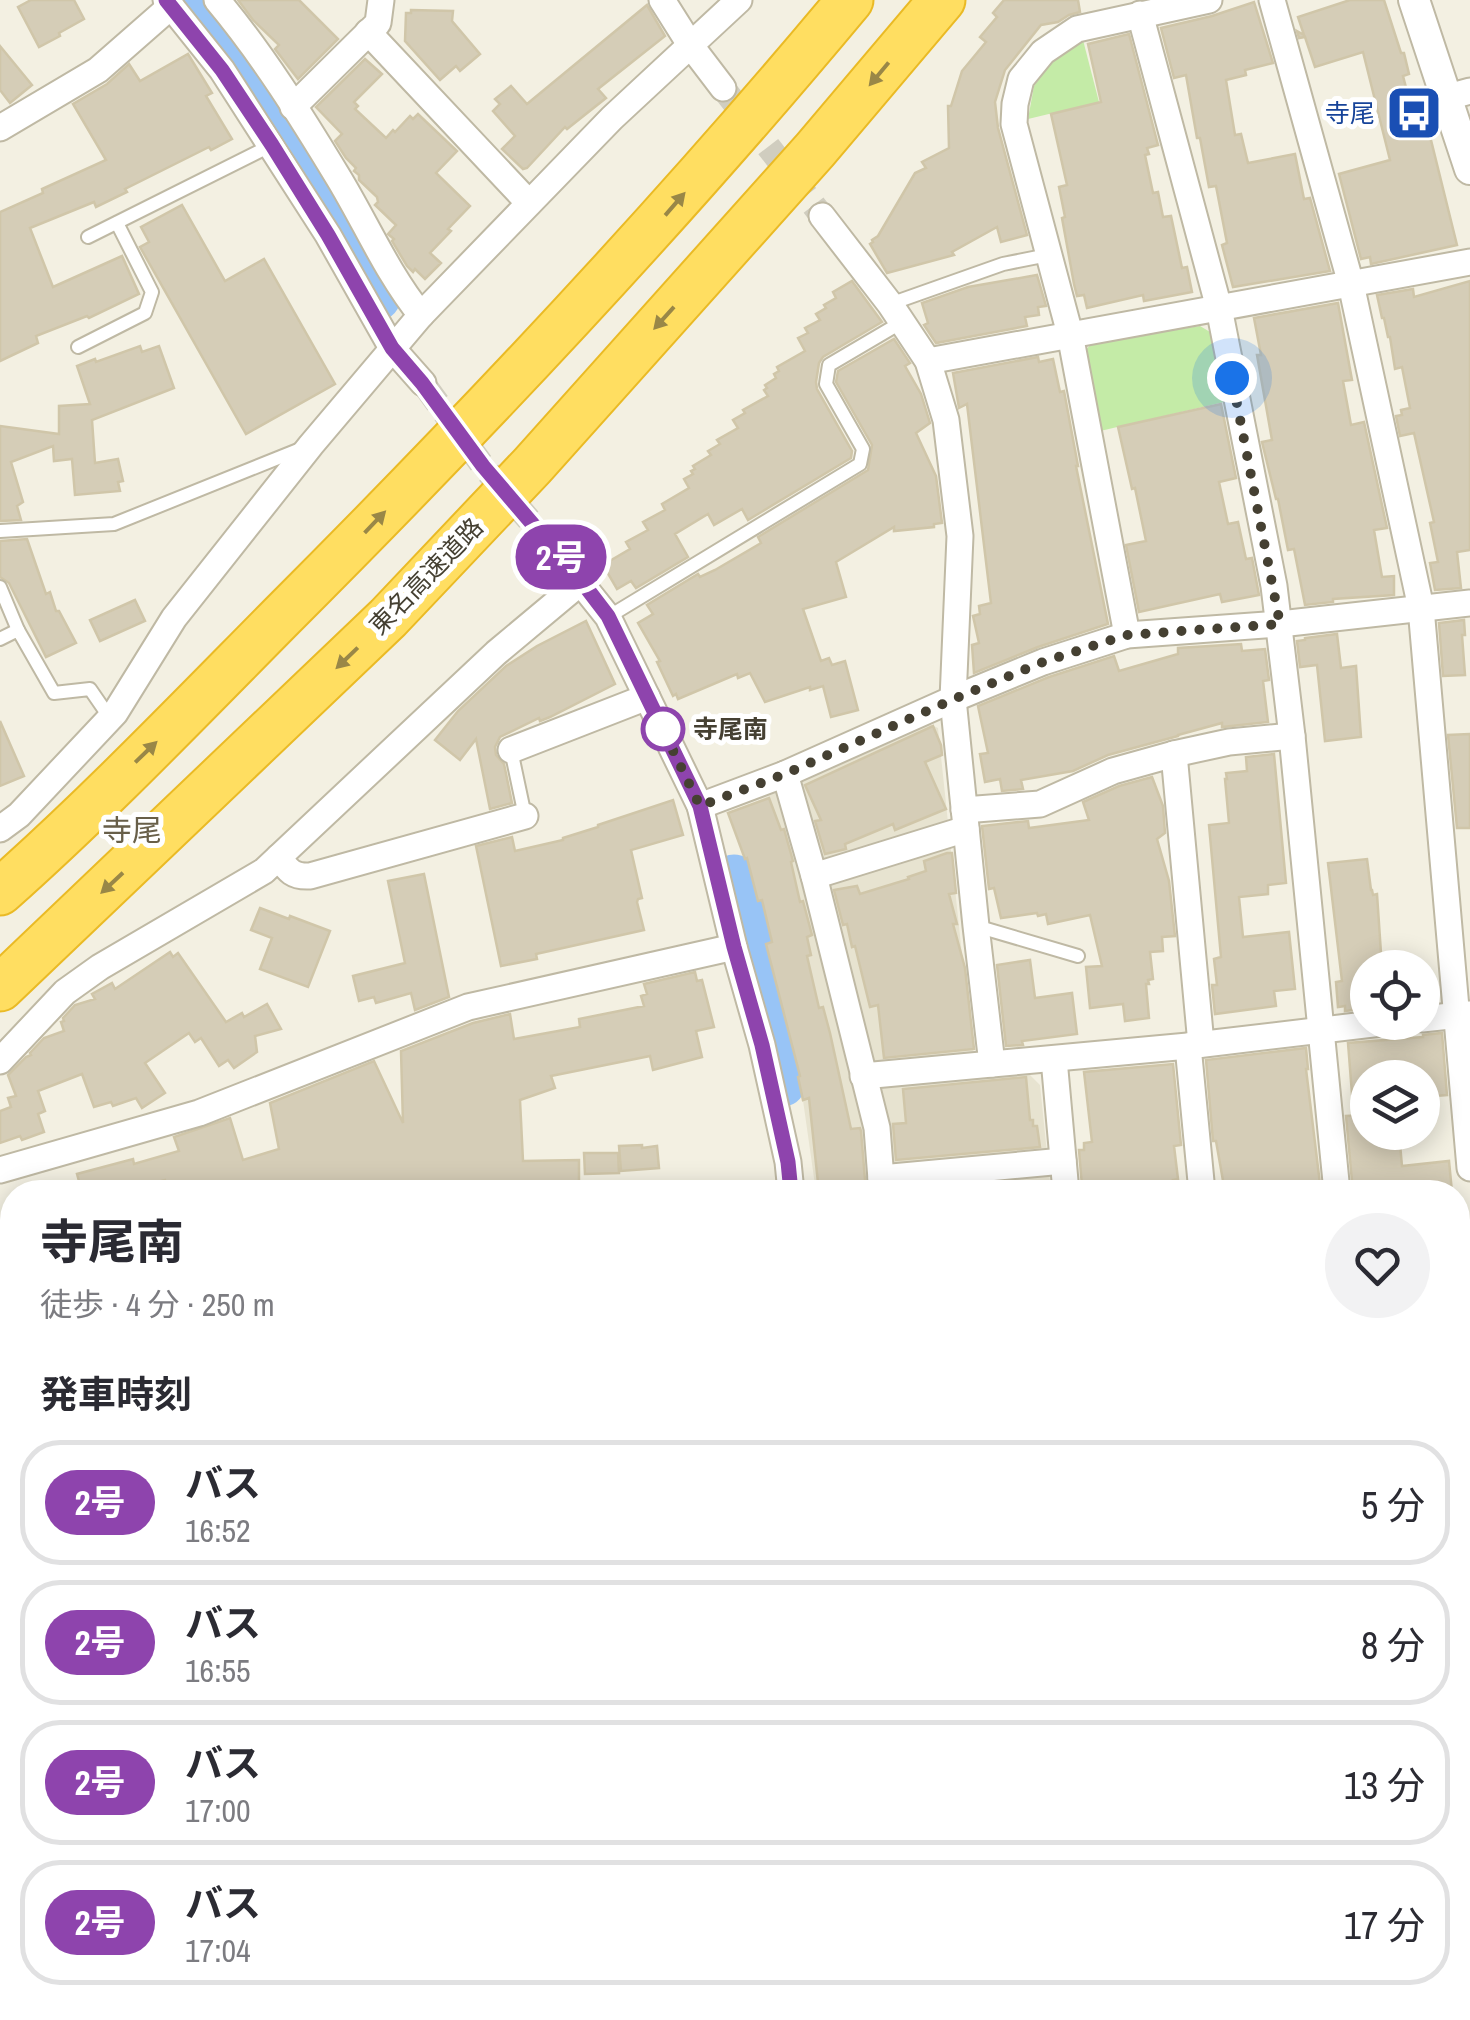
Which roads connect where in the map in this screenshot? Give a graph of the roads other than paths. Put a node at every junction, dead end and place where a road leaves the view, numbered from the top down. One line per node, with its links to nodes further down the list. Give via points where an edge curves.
1 (218, 0): 16 (street)
2 (382, 0): 12 (street, via 378,23)
3 (662, 0): 13 (street)
4 (740, 0): 13 (street)
5 (850, 0): 60 (highway, one-way to 5, via 328,571 584,305)
6 (942, 0): 64 (highway, 東名高速道路, one-way to 64, via 802,164 414,590)
7 (1209, 0): 11 (street)
8 (1272, 0): 26 (street)
9 (1414, 0): 15 (street)
10 (169, 3): 17 (street, via 98,70); 18 (street)
11 (1144, 9): 24 (street, via 1077,30 1043,52 1021,78 1014,124); 27 (street)
12 (368, 32): 16 (street); 20 (street)
13 (691, 46): 14 (street); 20 (street)
14 (723, 88)
15 (1459, 94): 19 (street)
16 (293, 107): 29 (street, via 401,290)
17 (0, 128)
18 (272, 145): 22 (lane); 32 (street)
19 (1470, 169)
20 (530, 203): 29 (street)
21 (822, 216): 28 (street)
22 (117, 223): 23 (lane); 31 (lane, via 152,292 145,313)
23 (88, 237)
24 (1048, 255): 28 (lane, via 1003,264); 30 (street)
25 (1470, 262): 26 (street)
26 (1351, 284): 27 (street); 41 (street)
27 (1219, 308): 30 (street); 43 (street)
28 (896, 313): 33 (street); 42 (lane, via 830,365 826,384 863,449 860,464)
29 (422, 314): 32 (street)
30 (1070, 334): 33 (street); 45 (street)
31 (78, 346)
32 (392, 348): 34 (street); 35 (street)
33 (928, 361): 48 (street, via 946,420 960,536)
34 (422, 383)
35 (311, 445): 36 (lane, via 114,524); 49 (street, via 174,618)
36 (0, 531)
37 (548, 542): 38 (street)
38 (582, 582): 42 (street); 58 (street, via 496,653)
39 (0, 588): 44 (lane)
40 (1470, 603): 41 (street)
41 (1421, 608): 43 (street); 65 (street)
42 (608, 616): 47 (street)
43 (1280, 624): 45 (street); 50 (street)
44 (18, 630): 46 (lane); 49 (lane, via 54,693 90,689)
45 (1127, 635): 48 (street)
46 (0, 640)
47 (647, 697): 51 (street); 54 (street)
48 (954, 699): 53 (street); 56 (street)
49 (110, 718): 57 (street)
50 (1292, 736): 52 (street); 67 (street)
51 (511, 750): 55 (lane)
52 (1174, 754): 56 (street, via 1040,804); 68 (street)
53 (785, 774): 54 (street); 59 (street)
54 (700, 806): 62 (street)
55 (525, 816): 58 (street, via 310,876 287,870)
56 (965, 820): 59 (street); 61 (street)
57 (0, 829)
58 (279, 857): 70 (street, via 65,992)
59 (814, 876): 72 (street)
60 (0, 892)
61 (976, 926): 63 (lane); 71 (street)
62 (734, 947): 75 (street, via 468,1007 199,1113); 76 (street)
63 (1078, 956)
64 (0, 988)
65 (1463, 1015): 74 (street)
66 (1350, 1027): 67 (street)
67 (1322, 1030): 68 (street); 81 (street)
68 (1195, 1045): 69 (street); 80 (street)
69 (1054, 1059): 71 (street); 73 (street)
70 (0, 1061)
71 (992, 1064): 72 (street)
72 (862, 1076): 77 (street)
73 (1063, 1161): 78 (street); 79 (street)
74 (1470, 1168)
75 (0, 1170)
76 (790, 1180)
77 (881, 1180)
78 (920, 1180)
79 (1065, 1180)
80 (1201, 1180)
81 (1337, 1180)

